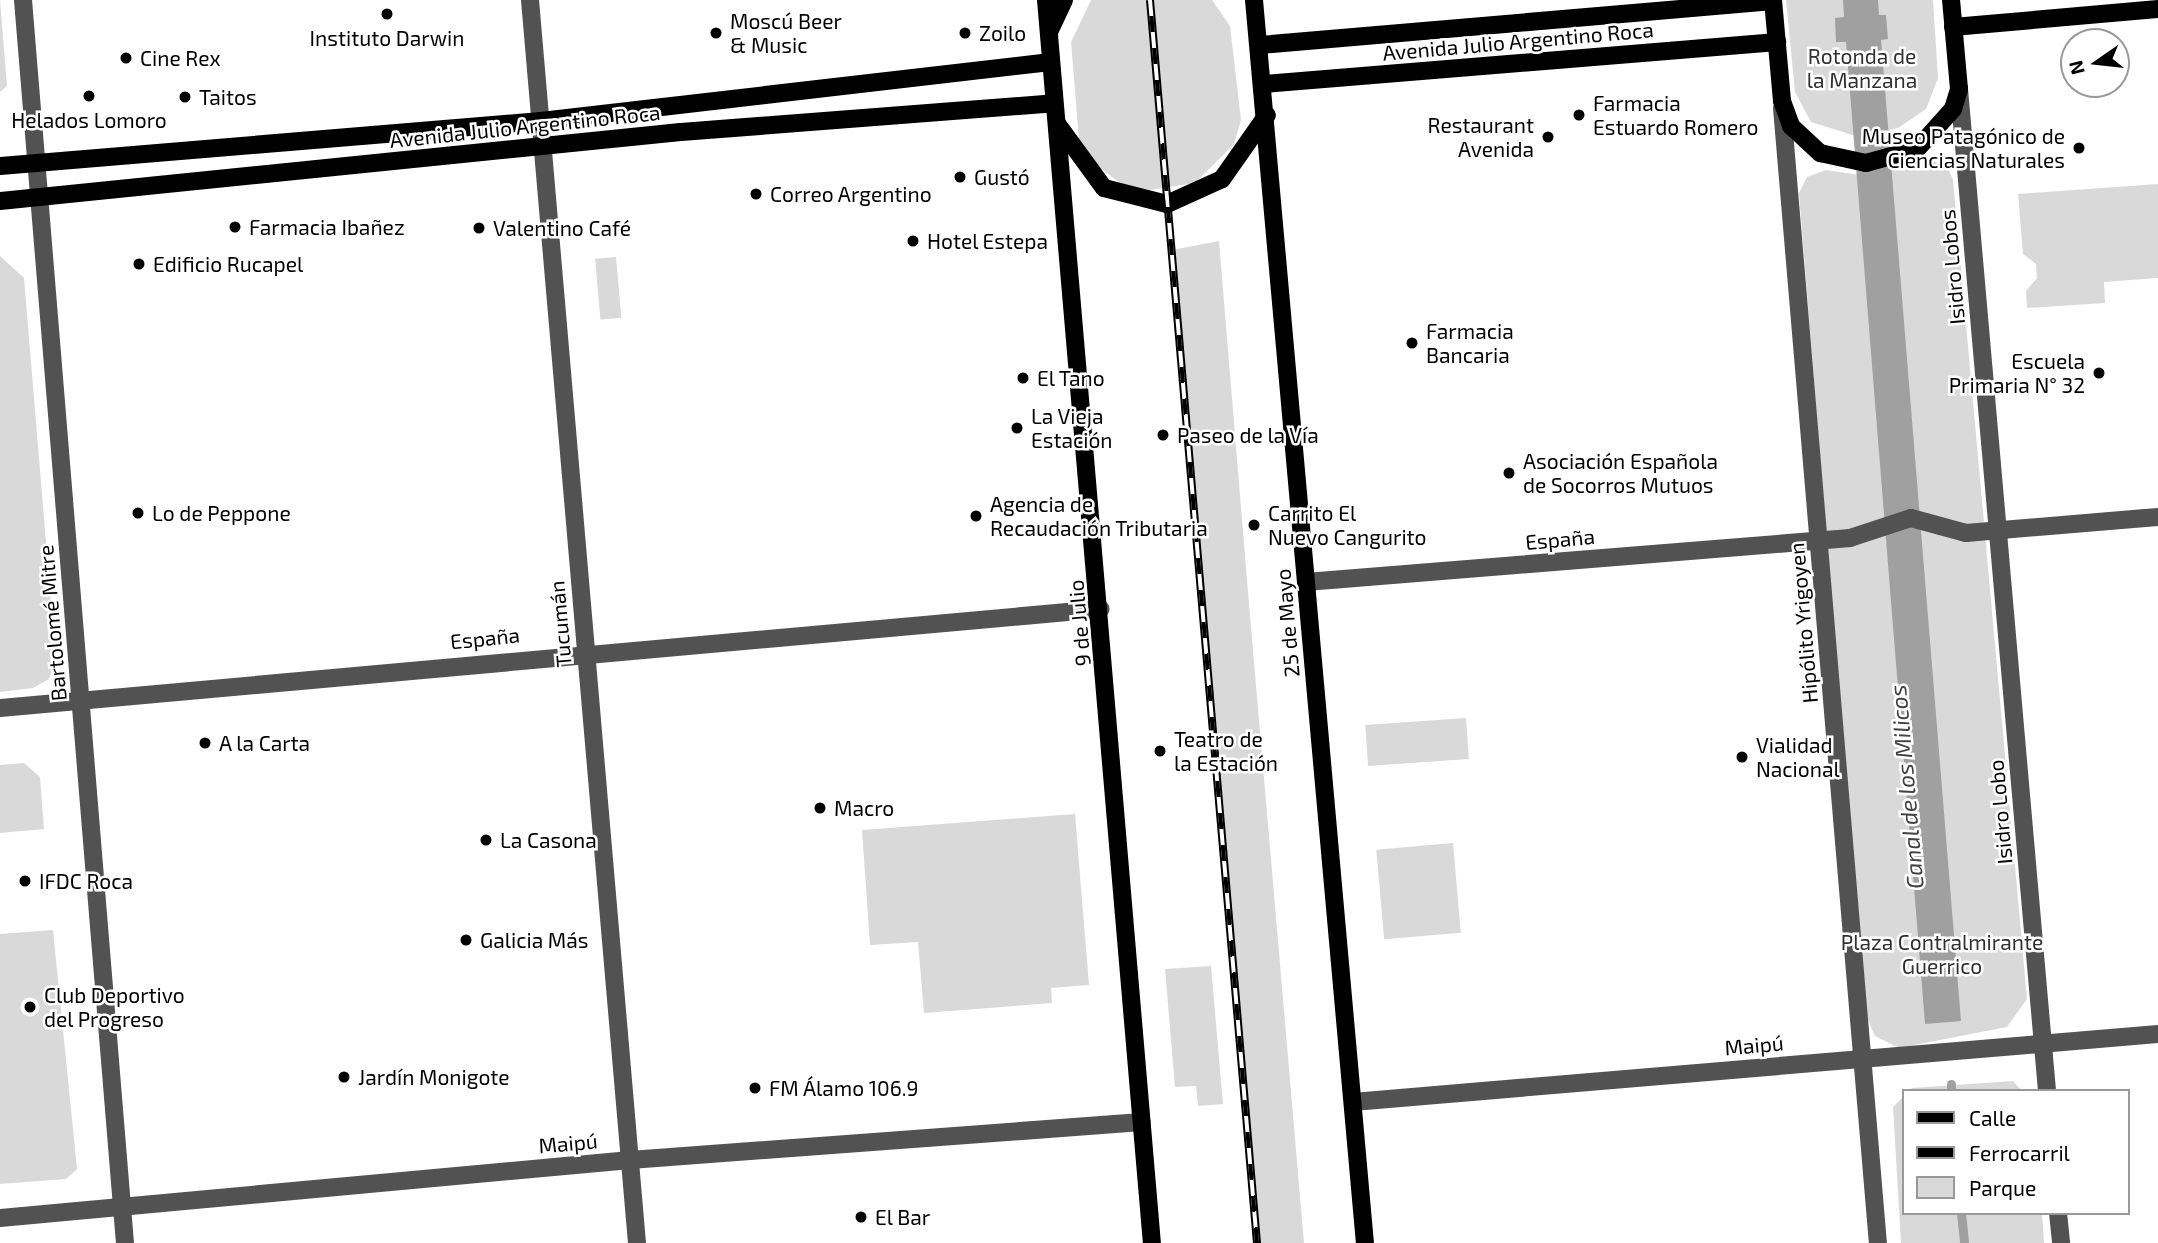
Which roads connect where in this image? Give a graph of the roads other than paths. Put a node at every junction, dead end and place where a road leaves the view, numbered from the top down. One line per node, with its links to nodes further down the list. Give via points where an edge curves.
1 (23, 0): 22 (street, Bartolomé Mitre)
2 (530, 0): 20 (street, Tucumán)
3 (1046, 0): 11 (main road, 9 de Julio)
4 (1064, 0): 11 (main road)
5 (1239, 0): 8 (main road)
6 (1951, 0): 10 (main road, Isidro Lobos)
7 (1773, 1): 12 (main road, Hipólito Yrigoyen); 13 (main road, Avenida Julio Argentino Roca)
8 (1255, 7): 13 (main road, 25 de Mayo)
9 (2158, 9): 10 (main road)
10 (1954, 27): 16 (main road, Isidro Lobos)
11 (1049, 33): 14 (main road, 9 de Julio)
12 (1777, 42): 15 (main road, Avenida Julio Argentino Roca); 17 (main road, Hipólito Yrigoyen)
13 (1260, 45): 15 (main road, 25 de Mayo)
14 (1051, 62): 18 (main road, 9 de Julio); 20 (main road, Avenida Julio Argentino Roca)
15 (1264, 84): 19 (main road, 25 de Mayo)
16 (1959, 89): 17 (main road, via 1934,137 1898,157 1866,163 1839,161 1804,141); 27 (street, Isidro Lobos)
17 (1782, 101): 28 (street, Hipólito Yrigoyen)
18 (1055, 112): 19 (main road, via 1104,188 1167,204 1222,179); 21 (main road, Avenida Julio Argentino Roca); 30 (main road, 9 de Julio)
19 (1267, 115): 29 (main road, 25 de Mayo)
20 (541, 121): 21 (street, Tucumán); 22 (main road, Avenida Julio Argentino Roca)
21 (542, 148): 24 (main road, Avenida Julio Argentino Roca); 31 (street, Tucumán)
22 (35, 164): 23 (main road, Avenida Julio Argentino Roca); 24 (street, Bartolomé Mitre)
23 (0, 166)
24 (38, 197): 25 (main road, Avenida Julio Argentino Roca); 32 (street, Bartolomé Mitre)
25 (0, 201)
26 (2158, 517): 27 (street)
27 (1998, 530): 28 (street, España, via 1952,531 1911,518 1850,538); 35 (street, Isidro Lobo)
28 (1818, 540): 29 (street, España); 36 (street, Hipólito Yrigoyen)
29 (1306, 582): 38 (main road, 25 de Mayo)
30 (1101, 609): 31 (street, España); 39 (main road, 9 de Julio)
31 (585, 651): 32 (street, España); 40 (street, Tucumán)
32 (82, 701): 33 (street, España); 41 (street, Bartolomé Mitre)
33 (0, 708)
34 (2158, 1034): 35 (street, Maipú)
35 (2043, 1044): 36 (street, Maipú); 37 (street, Isidro Lobo)
36 (1862, 1059): 38 (street, Maipú); 48 (street, Hipólito Yrigoyen)
37 (2047, 1089)
38 (1353, 1102): 47 (main road, 25 de Mayo)
39 (1142, 1122): 40 (street, Maipú); 46 (main road, 9 de Julio)
40 (630, 1160): 41 (street, Maipú); 45 (street, Tucumán)
41 (122, 1208): 43 (street, Maipú); 44 (street, Bartolomé Mitre)
42 (2058, 1215): 49 (street)
43 (0, 1218)
44 (125, 1243)
45 (636, 1243)
46 (1152, 1243)
47 (1365, 1243)
48 (1878, 1243)
49 (2061, 1243)

